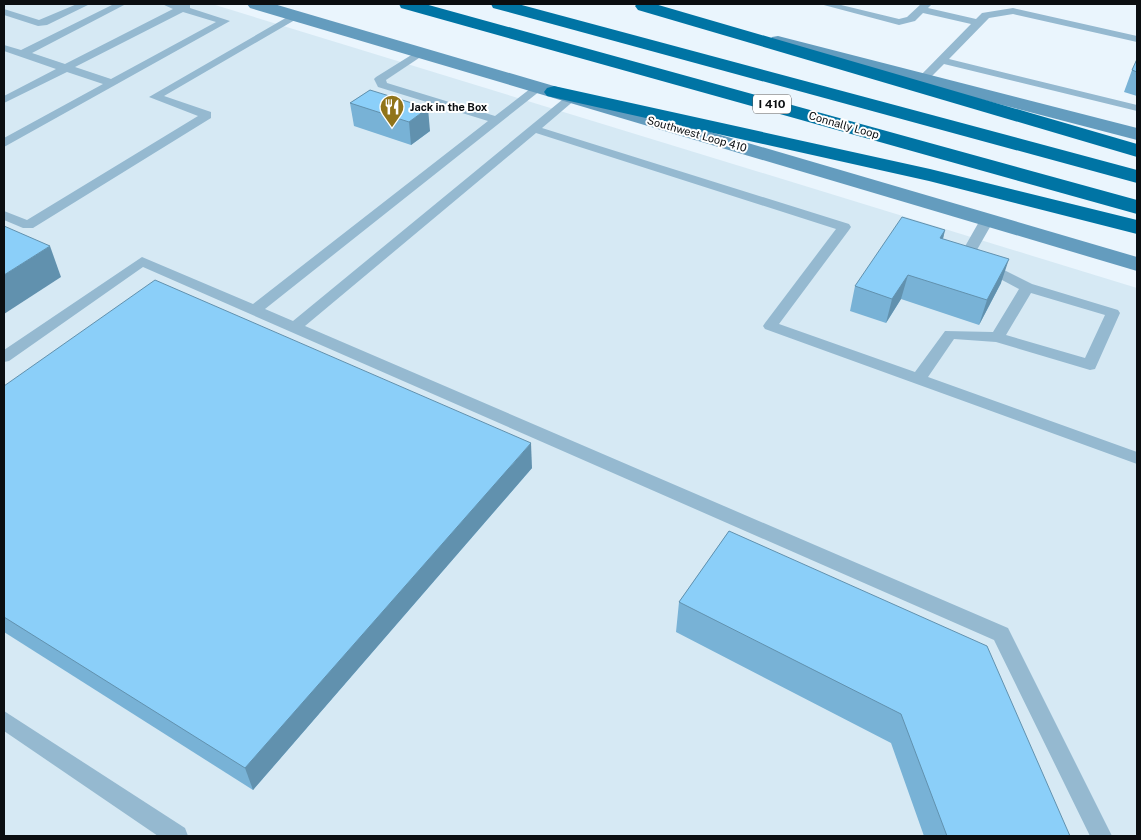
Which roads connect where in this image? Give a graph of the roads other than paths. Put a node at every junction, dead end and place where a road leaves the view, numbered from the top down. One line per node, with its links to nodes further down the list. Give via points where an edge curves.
1 (85, 4): 11 (lane, via 38,23)
2 (121, 4): 17 (lane)
3 (167, 4): 9 (lane)
4 (256, 4): 12 (main road, Southwest Loop 410)
5 (406, 4): 31 (highway, Connally Loop / I 410)
6 (499, 4): 30 (highway, Connally Loop / I 410)
7 (825, 4): 10 (lane, via 899,22 911,19)
8 (639, 5): 20 (main road); 29 (highway)
9 (186, 6): 19 (lane); 21 (lane, via 225,21)
10 (924, 7): 13 (lane)
11 (4, 12)
12 (296, 15): 16 (main road, Southwest Loop 410); 32 (lane, via 155,97 207,115 28,225)
13 (978, 22): 14 (lane, via 986,14 1013,11); 18 (lane)
14 (1137, 39)
15 (4, 48): 17 (lane)
16 (421, 52): 22 (main road, Southwest Loop 410); 25 (lane, via 380,80 382,84)
17 (22, 54): 19 (lane)
18 (942, 60): 20 (lane); 24 (lane)
19 (68, 68): 21 (lane); 23 (lane)
20 (924, 78): 27 (main road)
21 (112, 83): 28 (lane)
22 (555, 92): 25 (lane); 26 (lane); 33 (main road, Southwest Loop 410); 34 (highway, via 930,174)
23 (4, 100)
24 (1137, 108)
25 (497, 120): 37 (lane)
26 (534, 129): 38 (lane); 41 (lane, via 844,227 770,326)
27 (1137, 134)
28 (4, 143)
29 (1137, 151)
30 (1137, 177)
31 (1137, 207)
32 (4, 215)
33 (987, 220): 35 (main road, Southwest Loop 410); 36 (lane, via 966,257)
34 (1137, 227)
35 (1137, 264)
36 (1027, 288): 39 (lane); 39 (lane, via 1113,313 1090,365)
37 (253, 310): 38 (lane); 40 (lane, via 142,262)
38 (294, 328): 45 (lane, via 1001,634)
39 (998, 337): 41 (lane, via 950,334)
40 (4, 357)
41 (918, 379): 42 (lane)
42 (1137, 458)
43 (4, 720): 44 (lane)
44 (177, 836)
45 (1101, 836)

